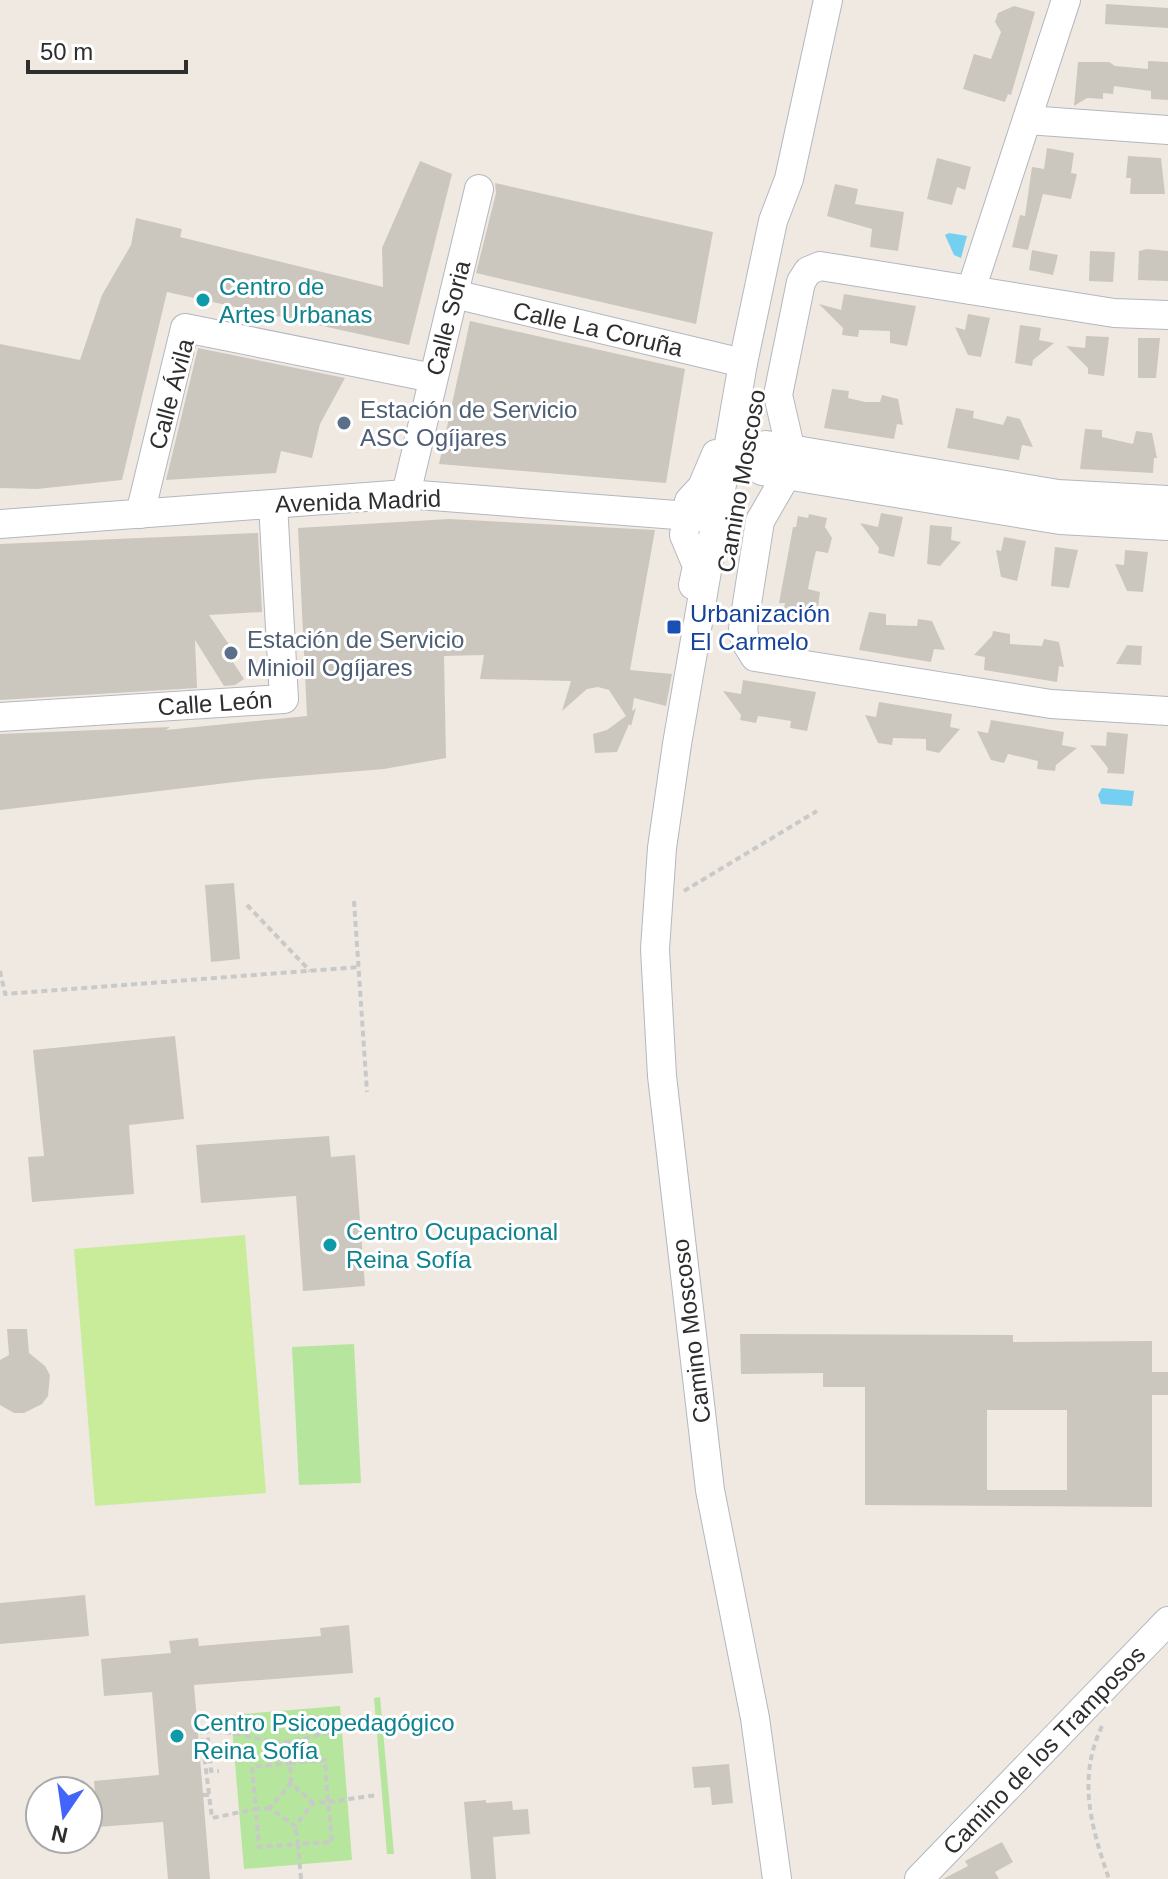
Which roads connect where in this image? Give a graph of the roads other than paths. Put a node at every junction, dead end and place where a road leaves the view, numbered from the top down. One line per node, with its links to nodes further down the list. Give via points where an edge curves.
1 (828, 0): 5 (street, Camino Moscoso)
2 (1066, 0): 3 (street)
3 (1027, 120): 4 (street); 7 (street)
4 (1168, 130)
5 (789, 179): 10 (street, Camino Moscoso, via 773,221); 14 (street, Camino Moscoso, via 788,216)
6 (479, 189): 8 (street, Calle Soria)
7 (971, 290): 9 (street, via 1114,313); 13 (street, via 820,266 808,271 801,282 778,395)
8 (454, 294): 11 (street, Calle La Coruña); 12 (street, Calle Soria)
9 (1168, 315)
10 (751, 321): 11 (street, Camino Moscoso); 14 (street, via 758,345 739,433)
11 (743, 363): 16 (street, Camino Moscoso); 21 (street, via 731,377 714,463)
12 (433, 378): 17 (street, Calle Soria); 20 (street, Calle Ávila, via 185,328)
13 (790, 447): 14 (street, via 766,445); 15 (street); 18 (street, via 1058,494)
14 (744, 454): 15 (street, via 762,471); 16 (street)
15 (786, 476): 24 (street, via 1060,520); 26 (street, via 760,521 743,629 755,657 1051,704)
16 (731, 481): 22 (street, Camino Moscoso); 25 (street, Camino Moscoso)
17 (406, 494): 19 (street, Avenida Madrid); 21 (street, Avenida Madrid)
18 (1168, 500)
19 (273, 504): 20 (street, Avenida Madrid); 27 (street, Calle León, via 284,699)
20 (140, 514): 23 (street, Avenida Madrid)
21 (686, 514): 22 (street, Avenida Madrid); 25 (street, via 684,535 697,566 689,608)
22 (715, 518): 25 (street, Camino Moscoso)
23 (0, 524)
24 (1168, 526)
25 (706, 625): 29 (street, Camino Moscoso, via 662,848 655,949 662,1076 710,1490 755,1718)
26 (1168, 711)
27 (0, 717)
28 (1168, 1621): 30 (street, Camino de los Tramposos)
29 (777, 1879)
30 (919, 1879)

